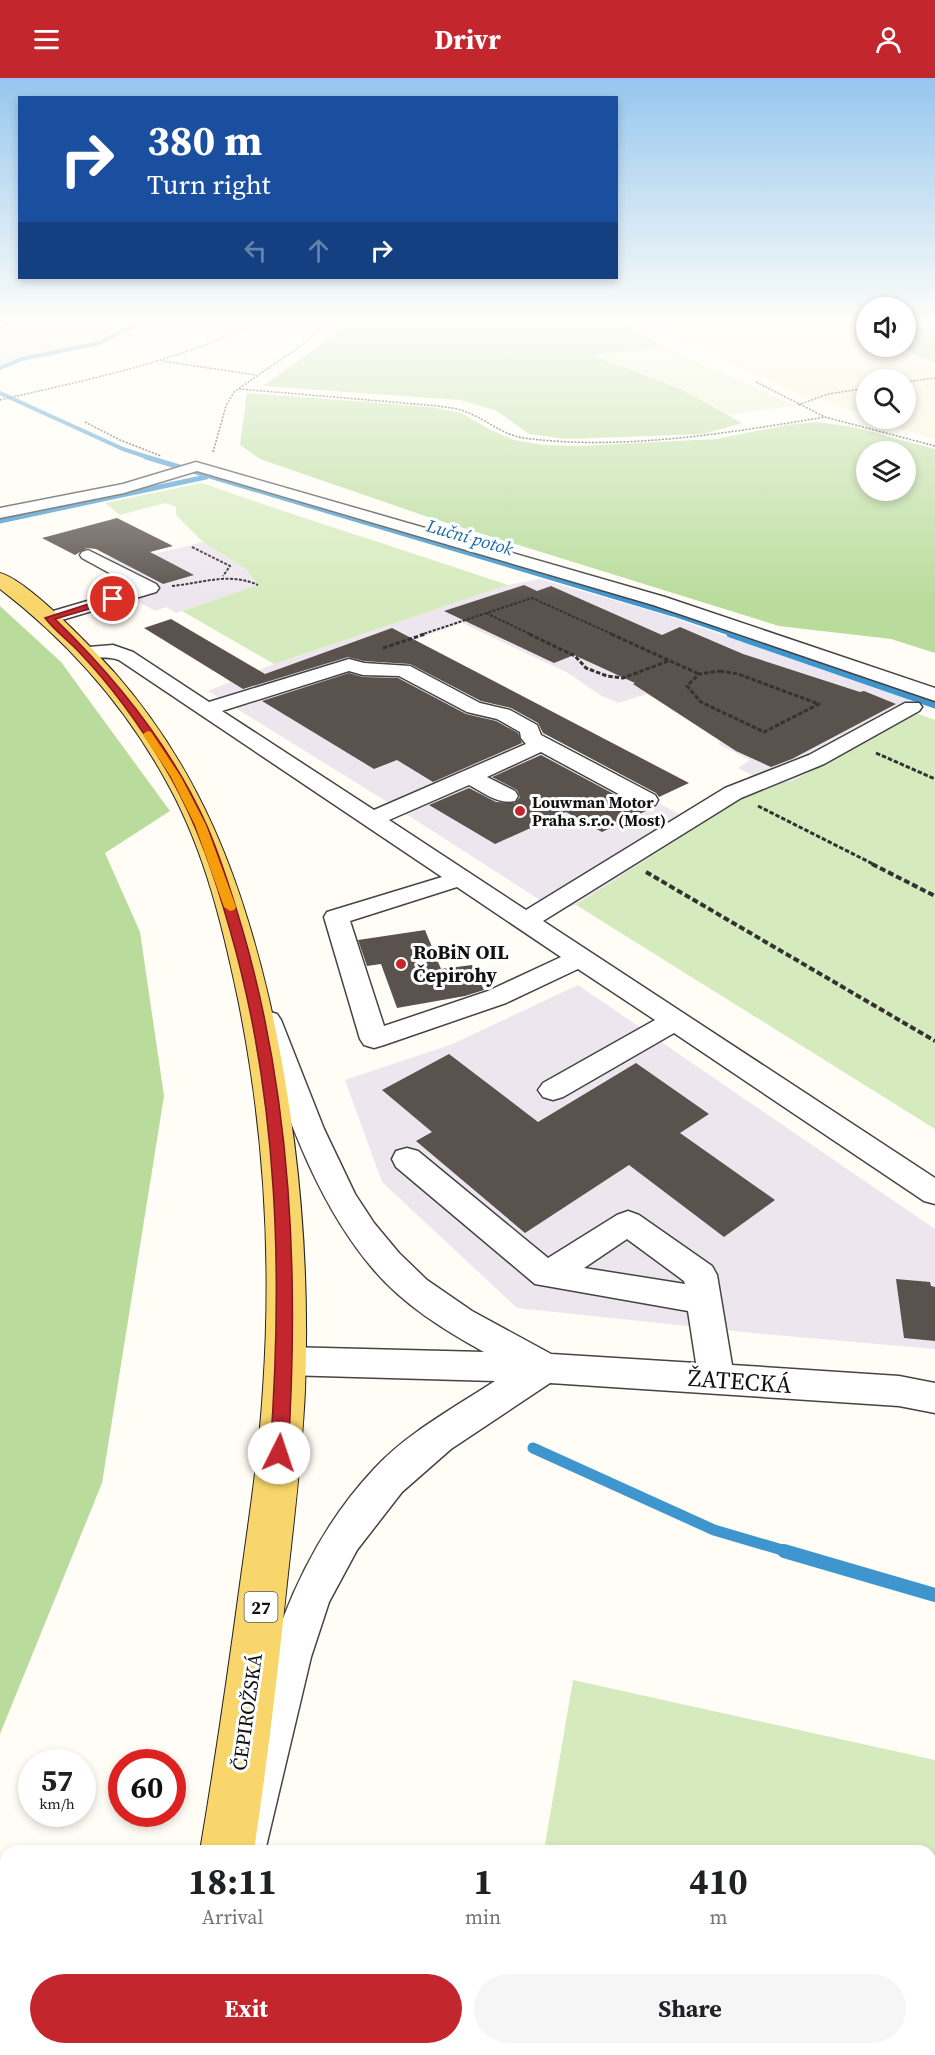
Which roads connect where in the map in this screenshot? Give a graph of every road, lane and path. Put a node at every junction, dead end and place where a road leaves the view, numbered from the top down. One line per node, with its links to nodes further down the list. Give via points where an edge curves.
1 (223, 413): 7 (path, via 212,454)
2 (469, 413): 4 (path, via 521,438 558,442 718,435)
3 (817, 413): 4 (path)
4 (825, 417): 6 (path)
5 (85, 422): 7 (path, via 143,450)
6 (935, 446)
7 (196, 466): 8 (street, via 131,486); 21 (street, via 659,602)
8 (0, 513)
9 (192, 547): 11 (path, via 231,566)
10 (88, 555): 14 (street)
11 (222, 576): 13 (path, via 251,580); 14 (path)
12 (0, 579): 16 (main road, ČEPIROŽSKÁ / 27)
13 (258, 585)
14 (150, 588): 16 (street)
15 (486, 613): 18 (path, via 532,598); 18 (path, via 607,676 623,678); 19 (path, via 352,658)
16 (49, 618): 17 (main road, ČEPIROŽSKÁ / 27)
17 (83, 652): 23 (street, via 113,651 126,656); 37 (main road, ČEPIROŽSKÁ / 27, via 158,748 201,825)
18 (669, 661): 20 (path)
19 (349, 665): 23 (street); 30 (street, via 403,670 474,708 503,714 530,729 531,738)
20 (699, 674): 20 (path, via 738,674 819,704 764,732 701,702 687,686)
21 (935, 695)
22 (912, 707): 24 (street)
23 (206, 709): 31 (street)
24 (851, 741): 27 (path); 28 (street)
25 (533, 748): 26 (street)
26 (469, 776): 29 (street); 31 (street)
27 (935, 779)
28 (733, 793): 32 (street); 34 (path)
29 (507, 796)
30 (647, 800)
31 (371, 820): 33 (street)
32 (625, 860): 35 (street); 39 (path)
33 (459, 879): 35 (street); 36 (street, via 336,917 374,1039 497,997)
34 (935, 896)
35 (525, 921): 36 (street)
36 (580, 958): 38 (street)
37 (250, 976): 45 (main road, ČEPIROŽSKÁ / 27, via 278,1144); 46 (street, via 324,1166 377,1252 415,1289 468,1327)
38 (675, 1021): 40 (street); 42 (street)
39 (935, 1041)
40 (553, 1090)
41 (407, 1159): 43 (street)
42 (935, 1193)
43 (547, 1275): 44 (street); 44 (street, via 628,1223 700,1275)
44 (704, 1300): 47 (street)
45 (285, 1361): 46 (street, ŽATECKÁ); 49 (main road, ČEPIROŽSKÁ / 27, via 273,1510)
46 (544, 1368): 47 (street, ŽATECKÁ); 50 (street, via 438,1438 388,1480 343,1537 311,1596 290,1657)
47 (716, 1379): 48 (street, ŽATECKÁ, via 899,1391)
48 (935, 1398)
49 (228, 1845)
50 (243, 1845)

